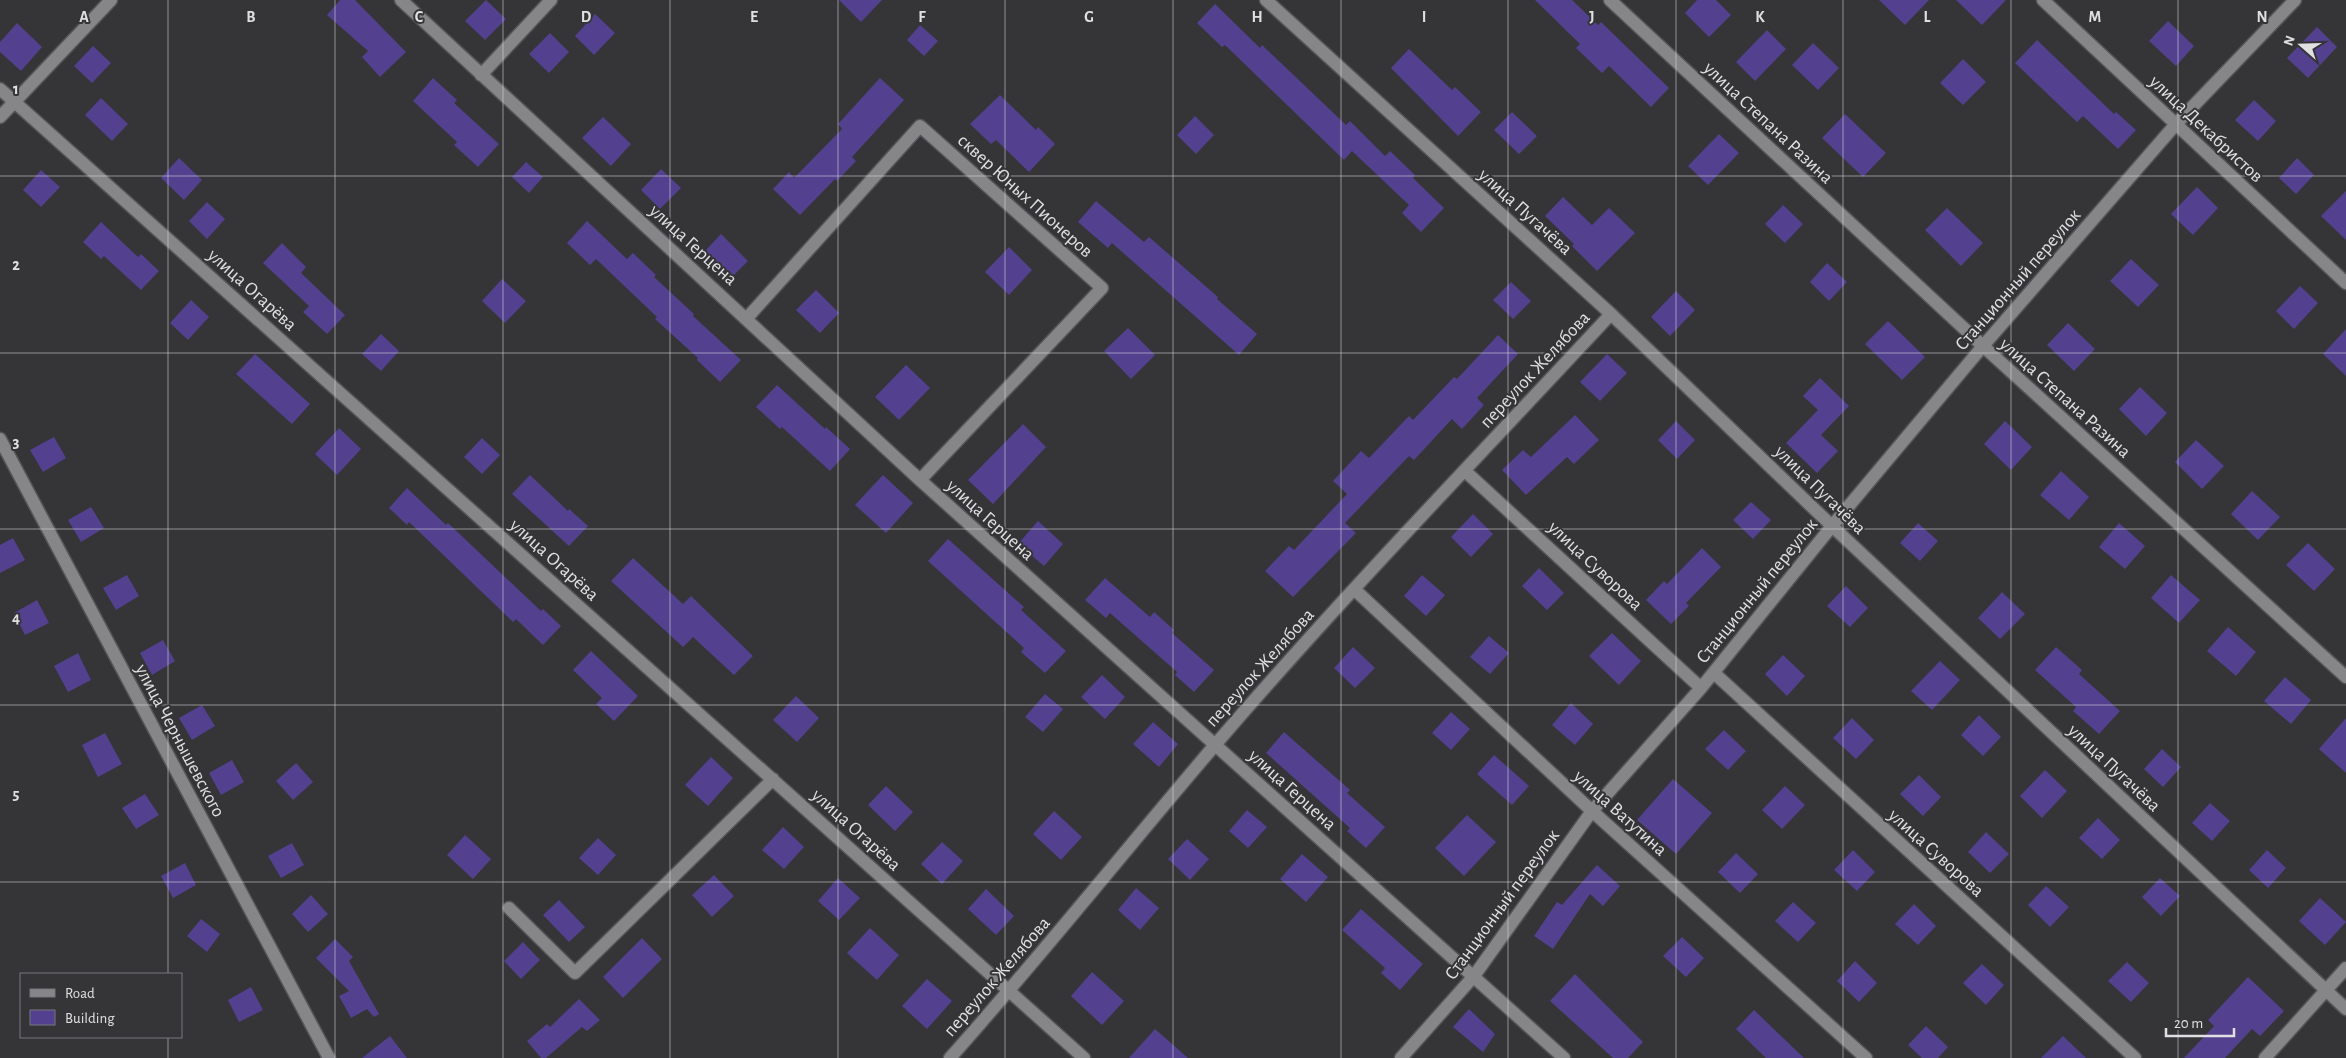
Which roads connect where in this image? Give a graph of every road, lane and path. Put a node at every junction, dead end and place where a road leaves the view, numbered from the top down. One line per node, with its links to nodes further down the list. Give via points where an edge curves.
1 (112, 0): 10 (street)
2 (401, 0): 8 (street, улица Герцена)
3 (551, 0): 8 (street)
4 (1266, 0): 14 (street, улица Пугачёва)
5 (1610, 0): 16 (street, улица Степана Разина)
6 (2043, 0): 12 (street, улица Декабристов)
7 (2294, 0): 12 (street, Станционный переулок)
8 (481, 75): 15 (street, улица Герцена)
9 (0, 89): 10 (street, улица Огарёва)
10 (15, 103): 11 (street); 26 (street, улица Огарёва)
11 (0, 118)
12 (2176, 124): 13 (street, улица Декабристов); 16 (street, Станционный переулок)
13 (2346, 283)
14 (1611, 314): 18 (street, переулок Желябова); 20 (street, улица Пугачёва)
15 (747, 318): 19 (street, улица Герцена); 19 (street, сквер Юных Пионеров, via 920,126 1102,288)
16 (1983, 346): 20 (street, Станционный переулок); 23 (street, улица Степана Разина)
17 (0, 439): 34 (street, улица Чернышевского)
18 (1465, 471): 21 (street, переулок Желябова); 24 (street, улица Суворова)
19 (920, 480): 25 (street, улица Герцена)
20 (1832, 526): 22 (street, Станционный переулок); 31 (street, улица Пугачёва)
21 (1354, 589): 25 (street, переулок Желябова); 27 (street, улица Ватутина)
22 (1714, 673): 24 (street, Станционный переулок); 40 (street, улица Суворова)
23 (2346, 676)
24 (1701, 688): 27 (street, Станционный переулок)
25 (1215, 745): 30 (street, улица Герцена); 32 (street, переулок Желябова)
26 (773, 779): 28 (street, via 575,973); 32 (street, улица Огарёва)
27 (1592, 812): 30 (street, Станционный переулок); 39 (street, улица Ватутина)
28 (509, 908)
29 (2346, 968): 31 (street)
30 (1474, 976): 37 (street, Станционный переулок); 38 (street, улица Герцена)
31 (2326, 991): 33 (street, улица Пугачёва); 41 (street)
32 (1009, 992): 35 (street, переулок Желябова); 36 (street, улица Огарёва)
33 (2346, 1009)
34 (328, 1058)
35 (950, 1058)
36 (1084, 1058)
37 (1401, 1058)
38 (1564, 1058)
39 (1866, 1058)
40 (2135, 1058)
41 (2265, 1058)

